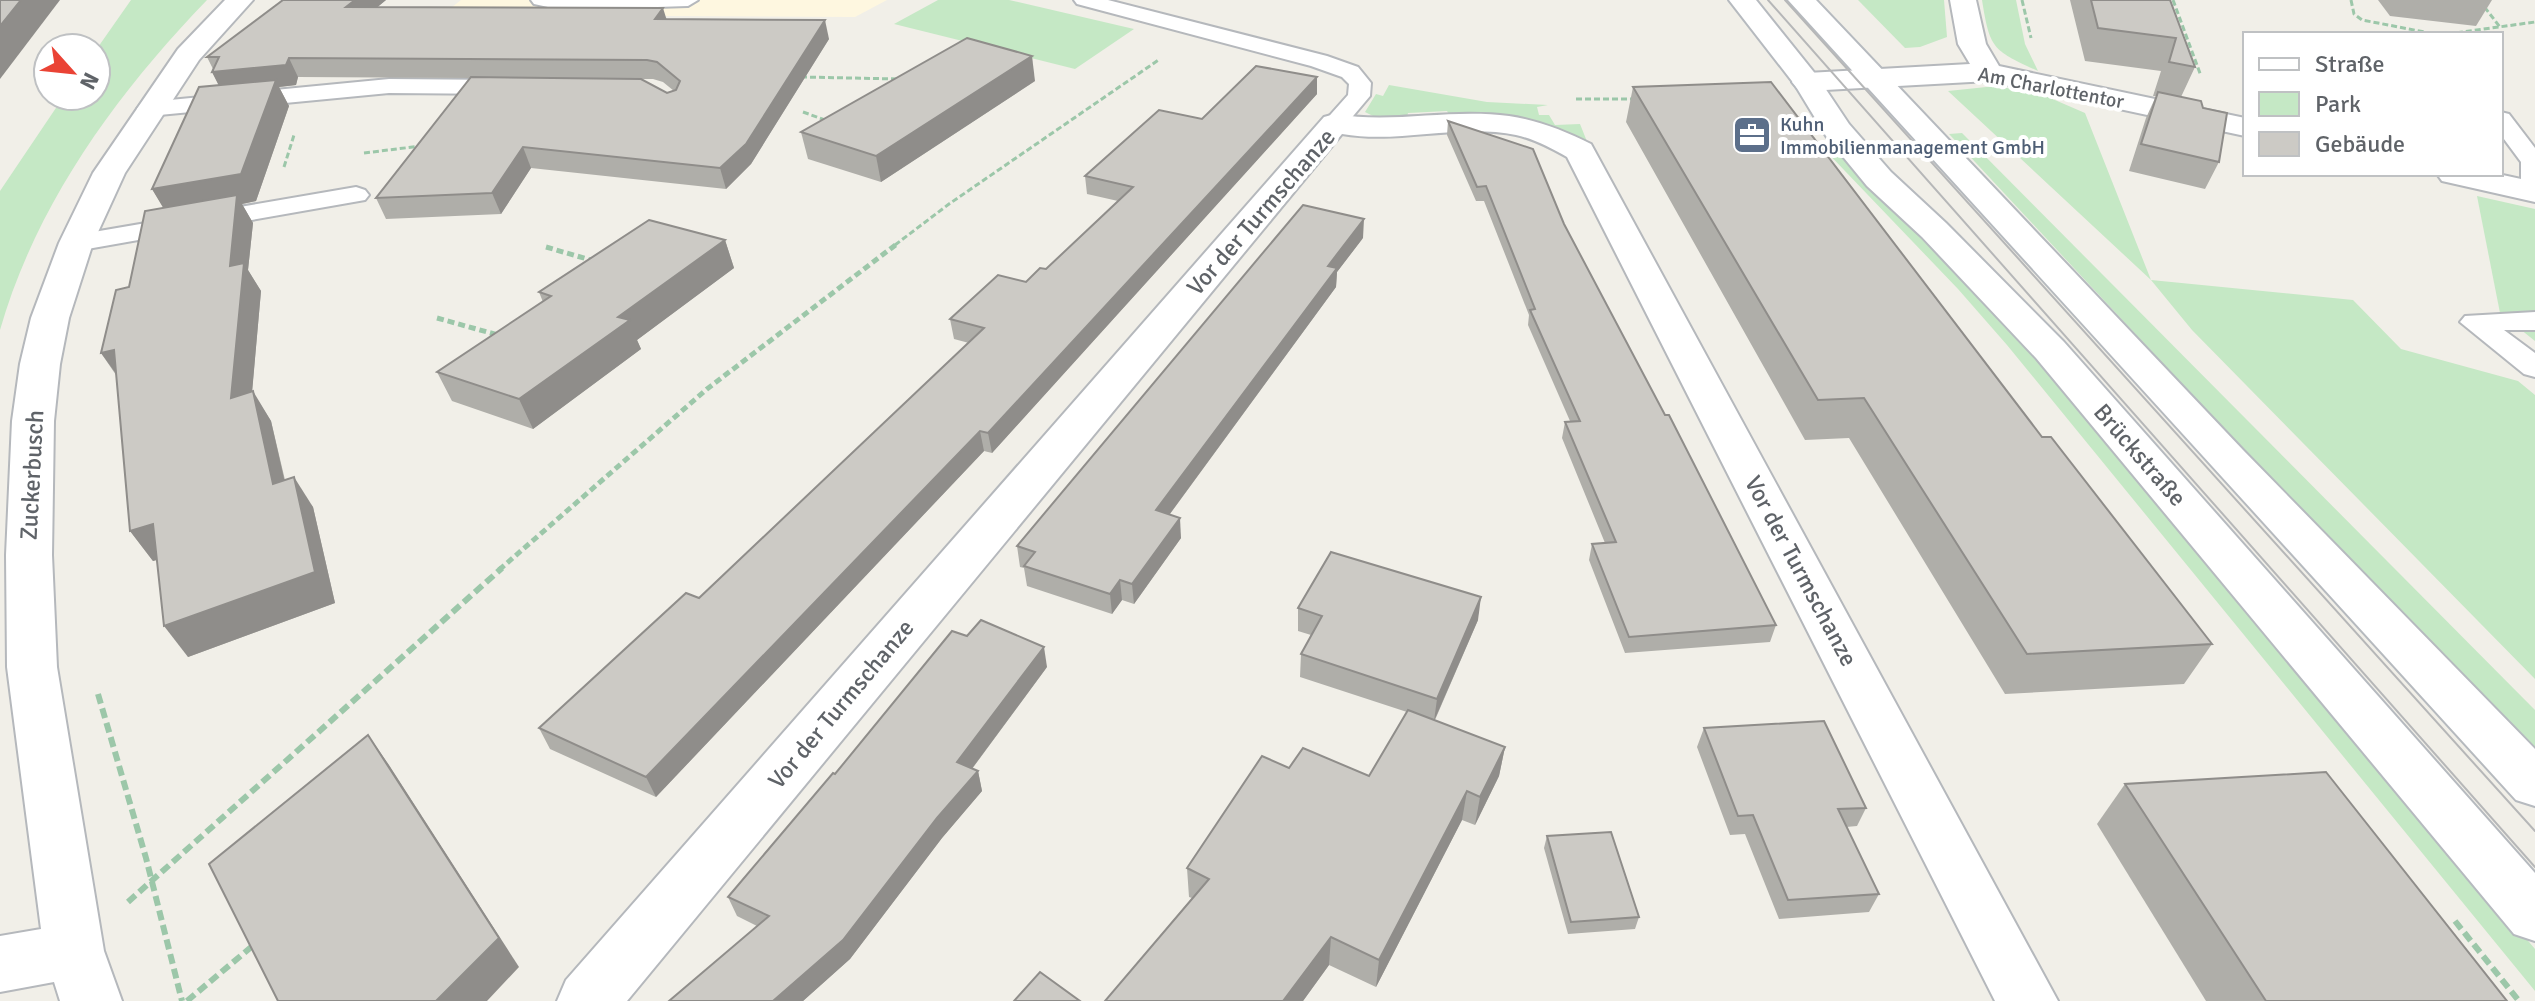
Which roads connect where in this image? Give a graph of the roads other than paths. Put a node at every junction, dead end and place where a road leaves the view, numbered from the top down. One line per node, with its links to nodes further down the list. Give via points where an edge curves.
1 (240, 0): 12 (street, Zuckerbusch, via 188,55)
2 (541, 0): 3 (lane)
3 (688, 0)
4 (1084, 0): 14 (lane, via 1350,72 1360,83 1359,96)
5 (1742, 0): 10 (street, Brückstraße)
6 (1801, 0): 9 (street)
7 (1963, 0): 8 (street, via 1972,44)
8 (1989, 72): 9 (street, Am Charlottentor); 15 (street, Am Charlottentor)
9 (1873, 79): 10 (street, Am Charlottentor); 22 (street)
10 (1807, 82): 23 (street, Brückstraße, via 1879,179 2050,350)
11 (529, 87): 12 (lane, via 389,86)
12 (149, 109): 19 (street, Zuckerbusch, via 109,173)
13 (2503, 122): 17 (lane, via 2533,162)
14 (1335, 123): 26 (street, Vor der Turmschanze); 27 (street, Vor der Turmschanze, via 1364,130 1501,124 1553,136 1580,151)
15 (2232, 124)
16 (2462, 176): 17 (street)
17 (2535, 192)
18 (356, 195): 19 (lane)
19 (76, 243): 25 (street, Zuckerbusch, via 40,364 29,555 32,667)
20 (2535, 321): 21 (lane, via 2475,322)
21 (2535, 368)
22 (2535, 784)
23 (2535, 915)
24 (0, 964): 25 (street)
25 (82, 976)
26 (588, 1001)
27 (2027, 1001)

